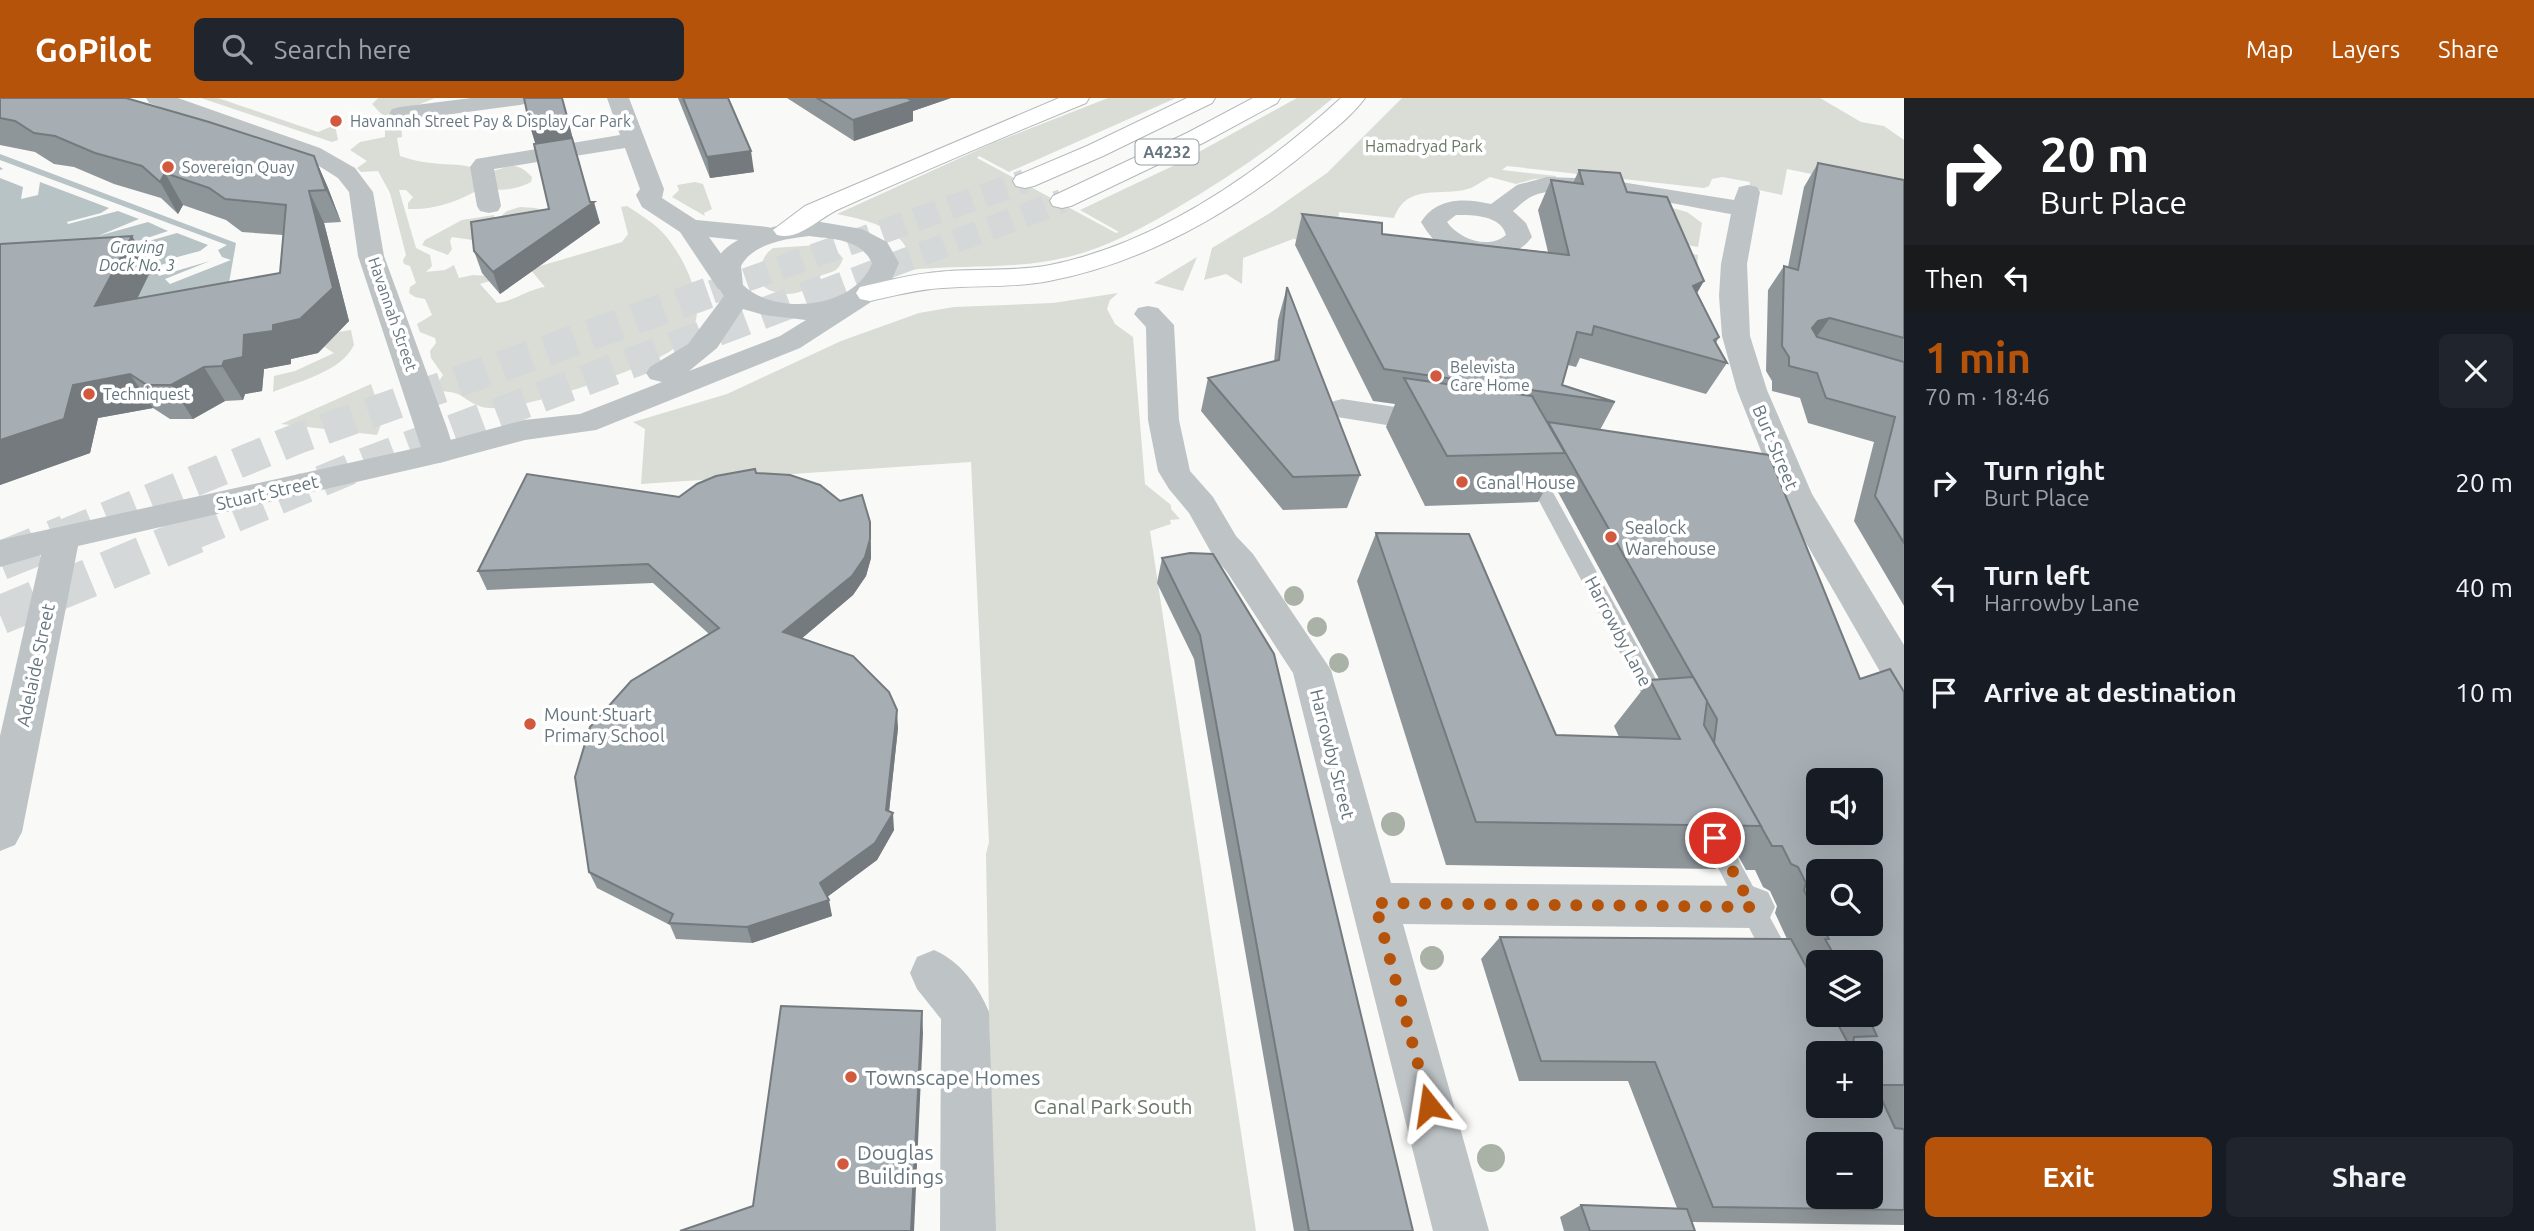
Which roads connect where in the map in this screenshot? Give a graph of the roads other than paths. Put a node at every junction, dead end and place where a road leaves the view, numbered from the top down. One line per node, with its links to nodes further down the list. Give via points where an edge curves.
1 (156, 98): 23 (street, Havannah Street, via 313,153 353,180 365,204 370,253)
2 (520, 98): 8 (street)
3 (618, 98): 9 (street)
4 (1079, 98): 15 (main road, via 826,205)
5 (1204, 98): 10 (main road, A4232)
6 (1269, 98): 11 (main road, A4232)
7 (1354, 98): 17 (main road, via 1259,176 1178,226 1118,255 1048,274 921,282)
8 (400, 114)
9 (633, 139): 12 (street, via 484,164); 14 (street, via 652,189 648,195 651,202)
10 (1025, 181)
11 (1062, 201)
12 (489, 206)
13 (1494, 213): 25 (street, Burt Street, via 1528,188 1542,184 1746,200 1734,264 1736,336 1752,390)
14 (689, 227): 15 (street); 16 (street)
15 (777, 232): 16 (street, Stuart Street, via 733,256 727,270); 17 (street, via 832,229 870,242 882,252 887,265 883,279)
16 (733, 289): 17 (street, via 754,304 777,311 835,308); 21 (street, Stuart Street, via 709,342 688,362 570,403)
17 (861, 298): 21 (street, Stuart Street, via 790,341 585,423)
18 (1148, 314): 32 (street, Harrowby Street, via 1160,325 1167,442 1173,469 1312,670)
19 (1342, 409): 20 (street)
20 (1474, 428)
21 (524, 430): 23 (street, Stuart Street)
22 (1519, 445): 29 (lane, Harrowby Lane)
23 (439, 453): 26 (street, Stuart Street)
24 (1753, 469): 25 (street)
25 (1787, 474): 28 (street, Burt Street, via 1832,561)
26 (62, 538): 27 (street, Stuart Street); 31 (street, Adelaide Street)
27 (3, 551)
28 (1904, 678)
29 (1668, 722)
30 (1702, 815): 33 (lane)
31 (0, 832)
32 (1375, 903): 33 (street); 37 (street, Harrowby Street)
33 (1752, 907): 35 (lane)
34 (934, 973): 36 (street, via 965,1012)
35 (1790, 980)
36 (968, 1231)
37 (1461, 1231)

